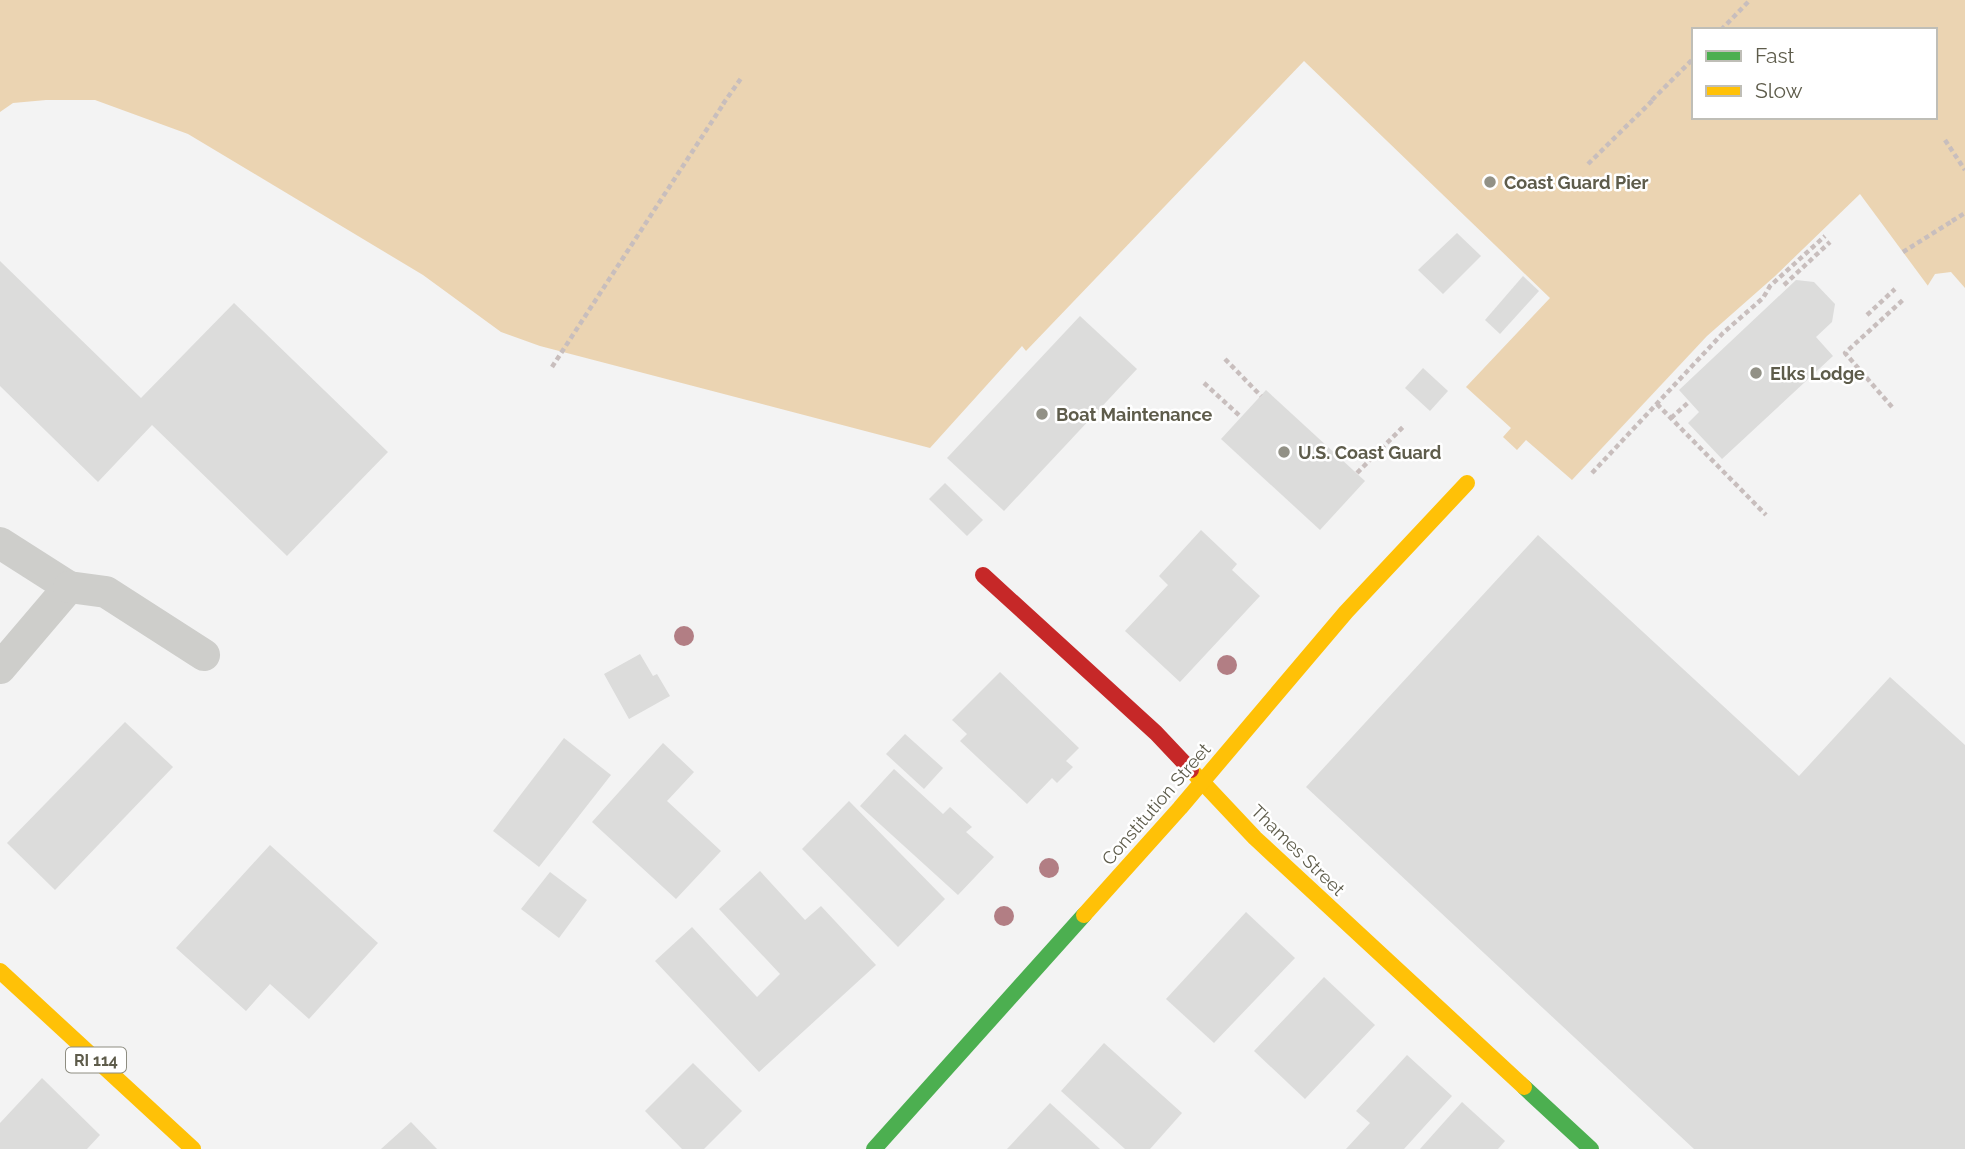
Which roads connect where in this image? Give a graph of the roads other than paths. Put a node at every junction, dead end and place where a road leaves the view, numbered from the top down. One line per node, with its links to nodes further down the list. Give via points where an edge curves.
1 (1466, 483): 7 (street, Constitution Street, via 1346,612)
2 (0, 543): 4 (lane)
3 (983, 575): 7 (street, Thames Street)
4 (69, 587): 5 (lane, via 106,592); 6 (lane)
5 (204, 655)
6 (0, 668)
7 (1202, 781): 10 (street, Constitution Street); 11 (street, Thames Street, via 1255,838)
8 (0, 971): 9 (street, RI 114)
9 (193, 1149)
10 (874, 1149)
11 (1591, 1149)

